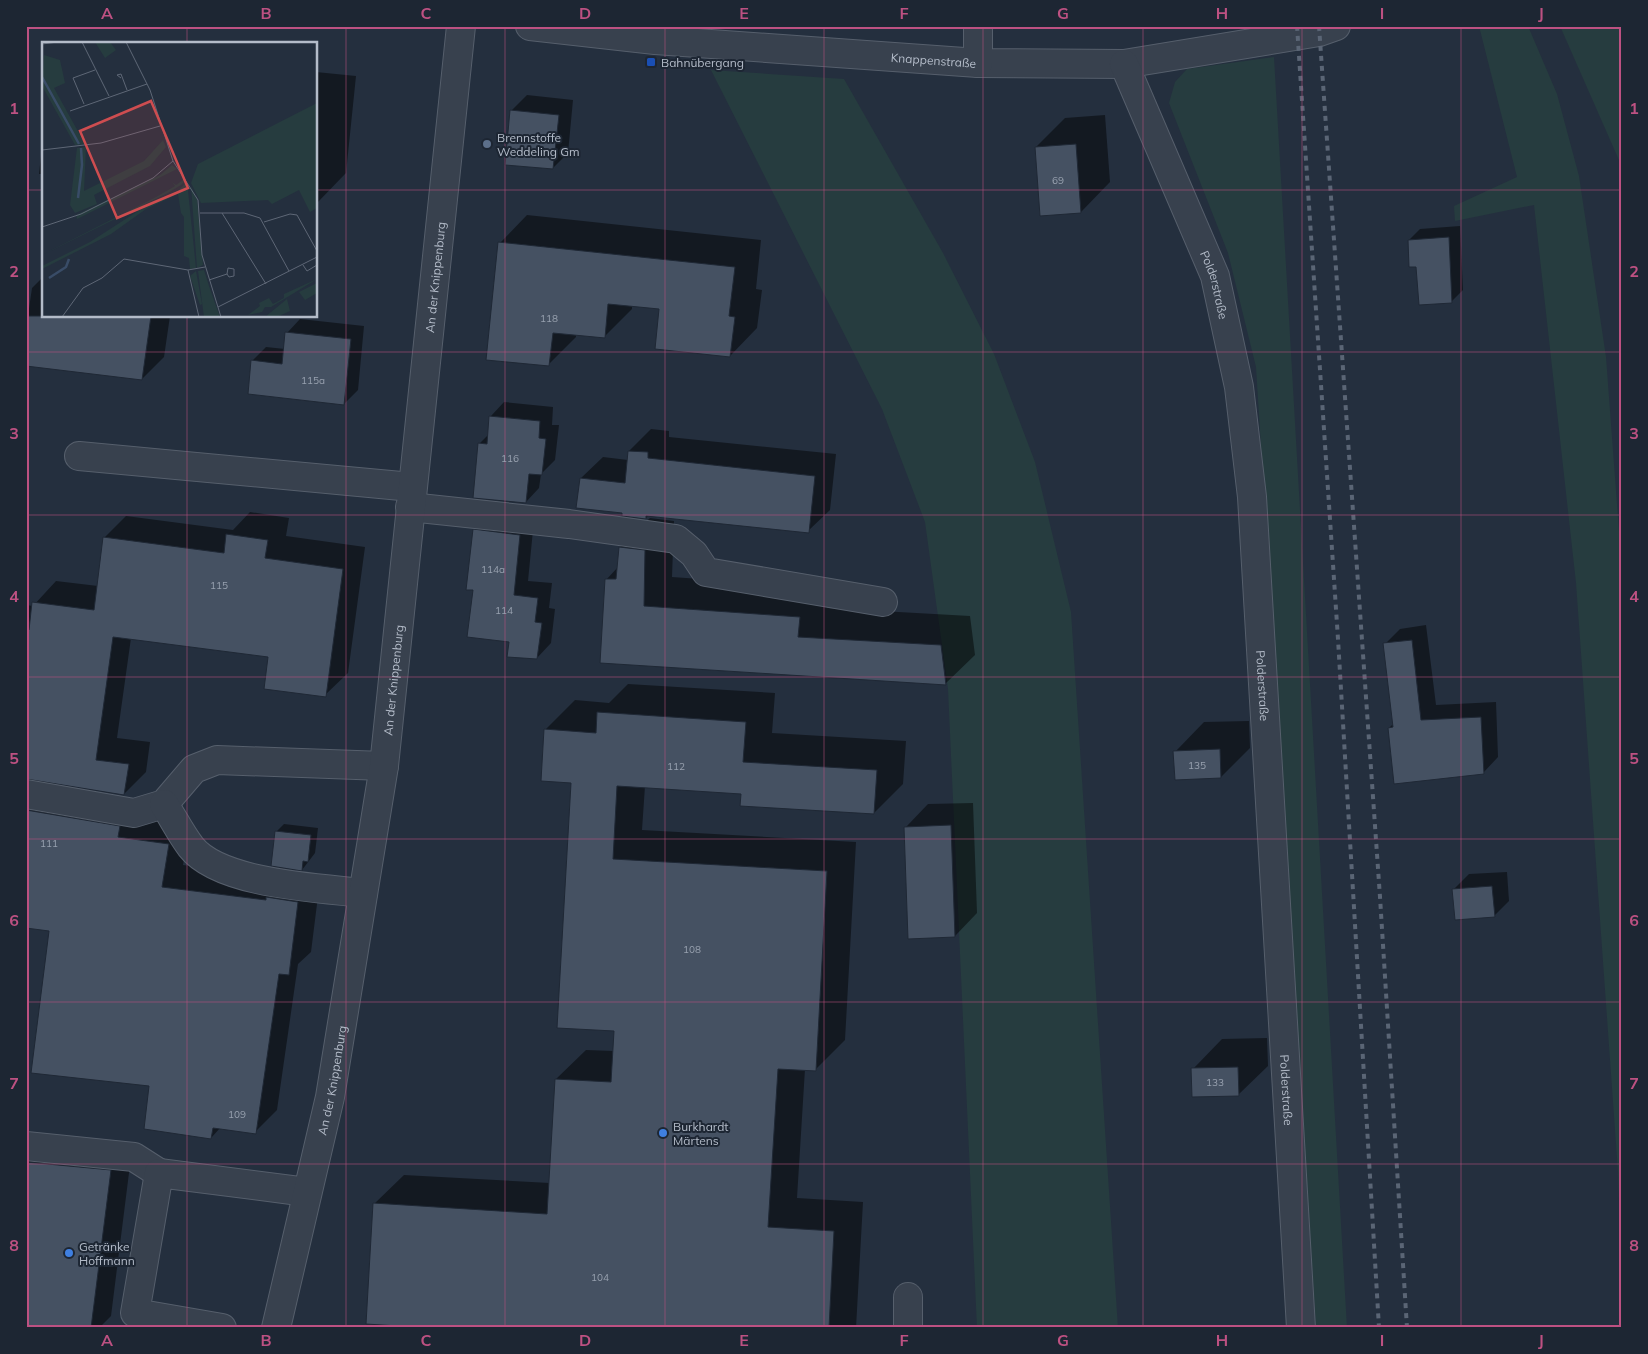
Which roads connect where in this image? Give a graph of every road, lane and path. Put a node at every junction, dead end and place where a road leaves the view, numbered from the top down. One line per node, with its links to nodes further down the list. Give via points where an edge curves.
1 (460, 26): 8 (street, An der Knippenburg)
2 (530, 26): 5 (street, Knappenstraße, via 655,40)
3 (978, 26): 5 (street)
4 (1336, 26): 6 (street, Knappenstraße, via 1319,32)
5 (978, 63): 6 (street, Knappenstraße)
6 (1124, 64): 21 (street, Polderstraße, via 1215,276 1239,387 1252,497)
7 (79, 456): 8 (street)
8 (411, 497): 9 (street, via 676,539 694,554 706,572); 10 (street, An der Knippenburg)
9 (883, 602)
10 (384, 766): 12 (street, via 216,760 194,769); 13 (street, An der Knippenburg)
11 (26, 794): 12 (street, via 134,813)
12 (164, 804): 13 (street, via 192,849 219,869 287,885)
13 (363, 893): 16 (street, An der Knippenburg, via 330,1097)
14 (26, 1146): 15 (street, via 134,1157)
15 (159, 1173): 16 (street); 19 (street, via 135,1313)
16 (306, 1192): 18 (street, An der Knippenburg)
17 (908, 1297): 20 (street)
18 (282, 1326)
19 (222, 1328)
20 (908, 1328)
21 (1301, 1328)

